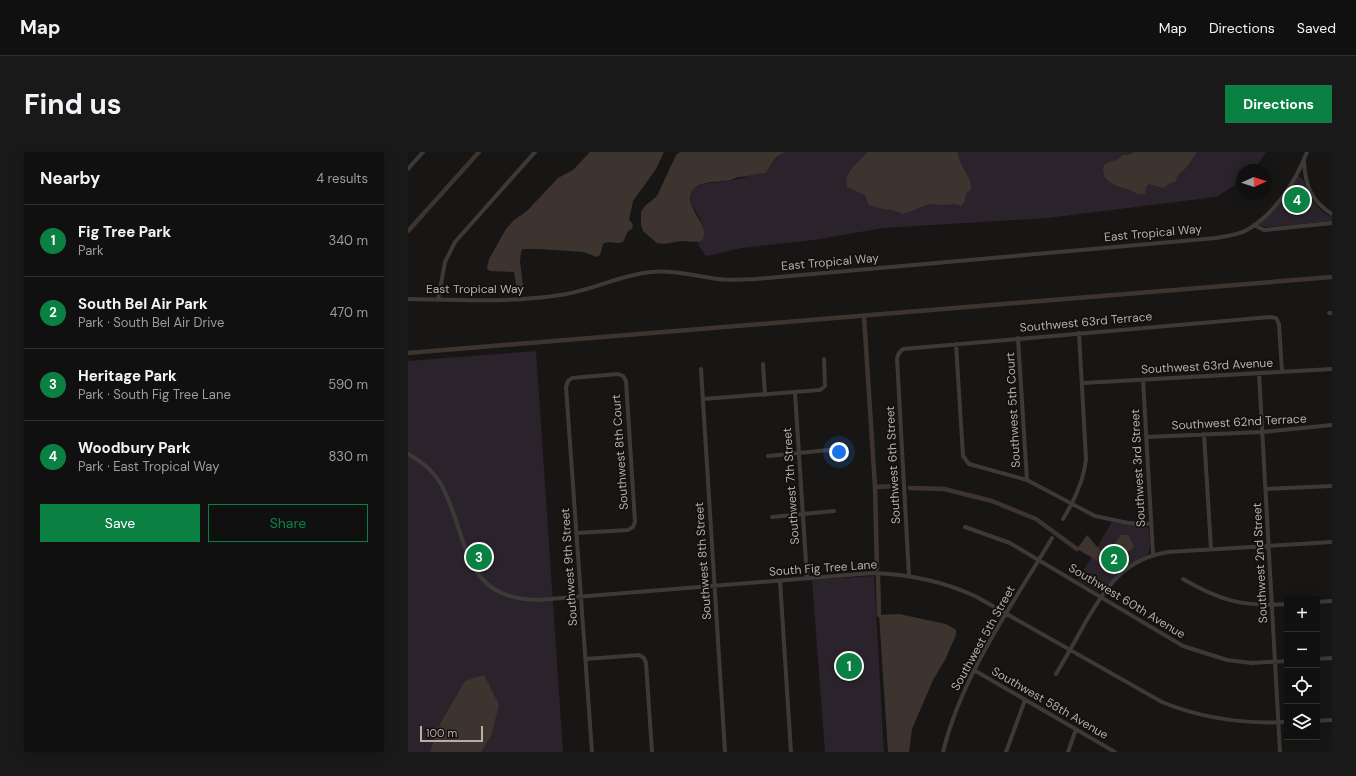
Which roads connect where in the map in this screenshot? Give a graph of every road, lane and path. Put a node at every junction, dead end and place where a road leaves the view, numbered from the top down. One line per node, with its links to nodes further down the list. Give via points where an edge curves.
1 (423, 152): 6 (street)
2 (535, 152): 12 (street, via 455,242 445,262)
3 (1307, 152): 5 (street, East Tropical Way)
4 (408, 160): 6 (street)
5 (1304, 161): 8 (street, East Tropical Way, via 1309,191 1316,202); 10 (street, East Tropical Way, via 1280,200)
6 (413, 163): 7 (street)
7 (408, 169)
8 (1332, 214)
9 (1332, 223): 10 (street, via 1264,230)
10 (1254, 225): 12 (street, East Tropical Way, via 1246,231 1234,234 1193,240 750,279 730,280 651,272 631,274 581,291 560,295 504,301)
11 (408, 299): 12 (street, East Tropical Way)
12 (438, 300)
13 (1080, 333): 14 (street, Southwest 63rd Terrace); 21 (street, Southwest 63rd Terrace, via 1270,316 1276,318 1279,324); 25 (street)
14 (1018, 338): 15 (street, Southwest 63rd Terrace); 37 (street, Southwest 5th Court)
15 (956, 344): 16 (street, Southwest 63rd Terrace, via 903,349); 37 (street, via 963,456 969,464)
16 (899, 353): 54 (street, Southwest 6th Street, via 897,358)
17 (824, 359): 26 (street, via 825,386 820,390)
18 (763, 364): 27 (street)
19 (701, 369): 28 (street, Southwest 8th Street)
20 (1332, 369): 21 (street, Southwest 63rd Avenue)
21 (1282, 372): 22 (street, Southwest 63rd Avenue)
22 (1259, 373): 23 (street, Southwest 63rd Avenue); 30 (street, Southwest 2nd Street)
23 (1143, 380): 25 (street, Southwest 63rd Avenue); 32 (street, Southwest 3rd Street)
24 (568, 381): 47 (street, Southwest 9th Street, via 566,387); 47 (street, Southwest 8th Court, via 572,378 618,374 626,381 635,522 628,530)
25 (1083, 383): 40 (street, via 1085,471)
26 (795, 392): 27 (street); 34 (street, Southwest 7th Street)
27 (765, 395): 28 (street)
28 (703, 399): 58 (street, Southwest 8th Street)
29 (1332, 426): 30 (street, Southwest 62nd Terrace)
30 (1262, 432): 31 (street, Southwest 62nd Terrace); 39 (street, Southwest 2nd Street)
31 (1204, 434): 32 (street, Southwest 62nd Terrace); 51 (street)
32 (1147, 437): 45 (street, Southwest 3rd Street)
33 (829, 450): 34 (street)
34 (799, 452): 36 (street); 42 (street, Southwest 7th Street)
35 (408, 454): 59 (street, South Fig Tree Lane, via 434,474 444,490 468,560 478,575 499,593 526,600)
36 (768, 456)
37 (1027, 480): 40 (street)
38 (1332, 486): 39 (street)
39 (1266, 489): 50 (street, Southwest 2nd Street)
40 (1072, 504): 44 (street); 45 (street, via 1095,516 1114,521)
41 (834, 511): 42 (street)
42 (803, 514): 43 (street); 55 (street, Southwest 7th Street)
43 (772, 517)
44 (1063, 519)
45 (1151, 524): 52 (street, Southwest 3rd Street)
46 (965, 527): 53 (street, Southwest 60th Avenue, via 994,536)
47 (576, 533): 59 (street, Southwest 9th Street)
48 (1052, 538): 53 (street, Southwest 5th Street)
49 (1332, 542): 50 (street)
50 (1269, 546): 51 (street); 64 (street, Southwest 2nd Street)
51 (1211, 549): 52 (street)
52 (1153, 554): 60 (street, via 1122,572)
53 (1039, 560): 60 (street, Southwest 60th Avenue); 65 (street, Southwest 5th Street)
54 (909, 576): 55 (street, South Fig Tree Lane, via 872,573); 65 (street, South Fig Tree Lane, via 950,584)
55 (807, 578): 57 (street, South Fig Tree Lane)
56 (1183, 579): 64 (street, via 1224,600)
57 (780, 581): 58 (street, South Fig Tree Lane); 83 (street)
58 (715, 586): 59 (street, South Fig Tree Lane); 82 (street, Southwest 8th Street)
59 (581, 597): 68 (street, Southwest 9th Street)
60 (1101, 597): 66 (street); 71 (street, Southwest 60th Avenue, via 1183,646 1228,660)
61 (1332, 601): 62 (street)
62 (1320, 602)
63 (1284, 604): 64 (street)
64 (1272, 605): 71 (street, Southwest 2nd Street)
65 (1007, 613): 66 (street, South Fig Tree Lane); 72 (street, Southwest 5th Street)
66 (1070, 649): 73 (street); 78 (street, South Fig Tree Lane, via 1162,702 1185,712 1229,721)
67 (1332, 658): 69 (street)
68 (586, 659): 80 (street, Southwest 9th Street); 81 (street, via 639,655 644,658)
69 (1320, 659)
70 (1284, 661): 71 (street, Southwest 60th Avenue)
71 (1275, 662): 78 (street, Southwest 2nd Street)
72 (974, 670): 74 (street, Southwest 58th Avenue); 84 (street, Southwest 5th Street)
73 (1056, 674)
74 (1025, 700): 79 (street, Southwest 58th Avenue); 85 (street)
75 (1332, 720): 76 (street)
76 (1320, 721)
77 (1284, 722): 78 (street, South Fig Tree Lane)
78 (1279, 723): 88 (street, Southwest 2nd Street)
79 (1076, 729): 86 (street); 87 (street, Southwest 58th Avenue)
80 (592, 752)
81 (652, 752)
82 (725, 752)
83 (791, 752)
84 (943, 752)
85 (1006, 752)
86 (1068, 752)
87 (1115, 752)
88 (1280, 752)

